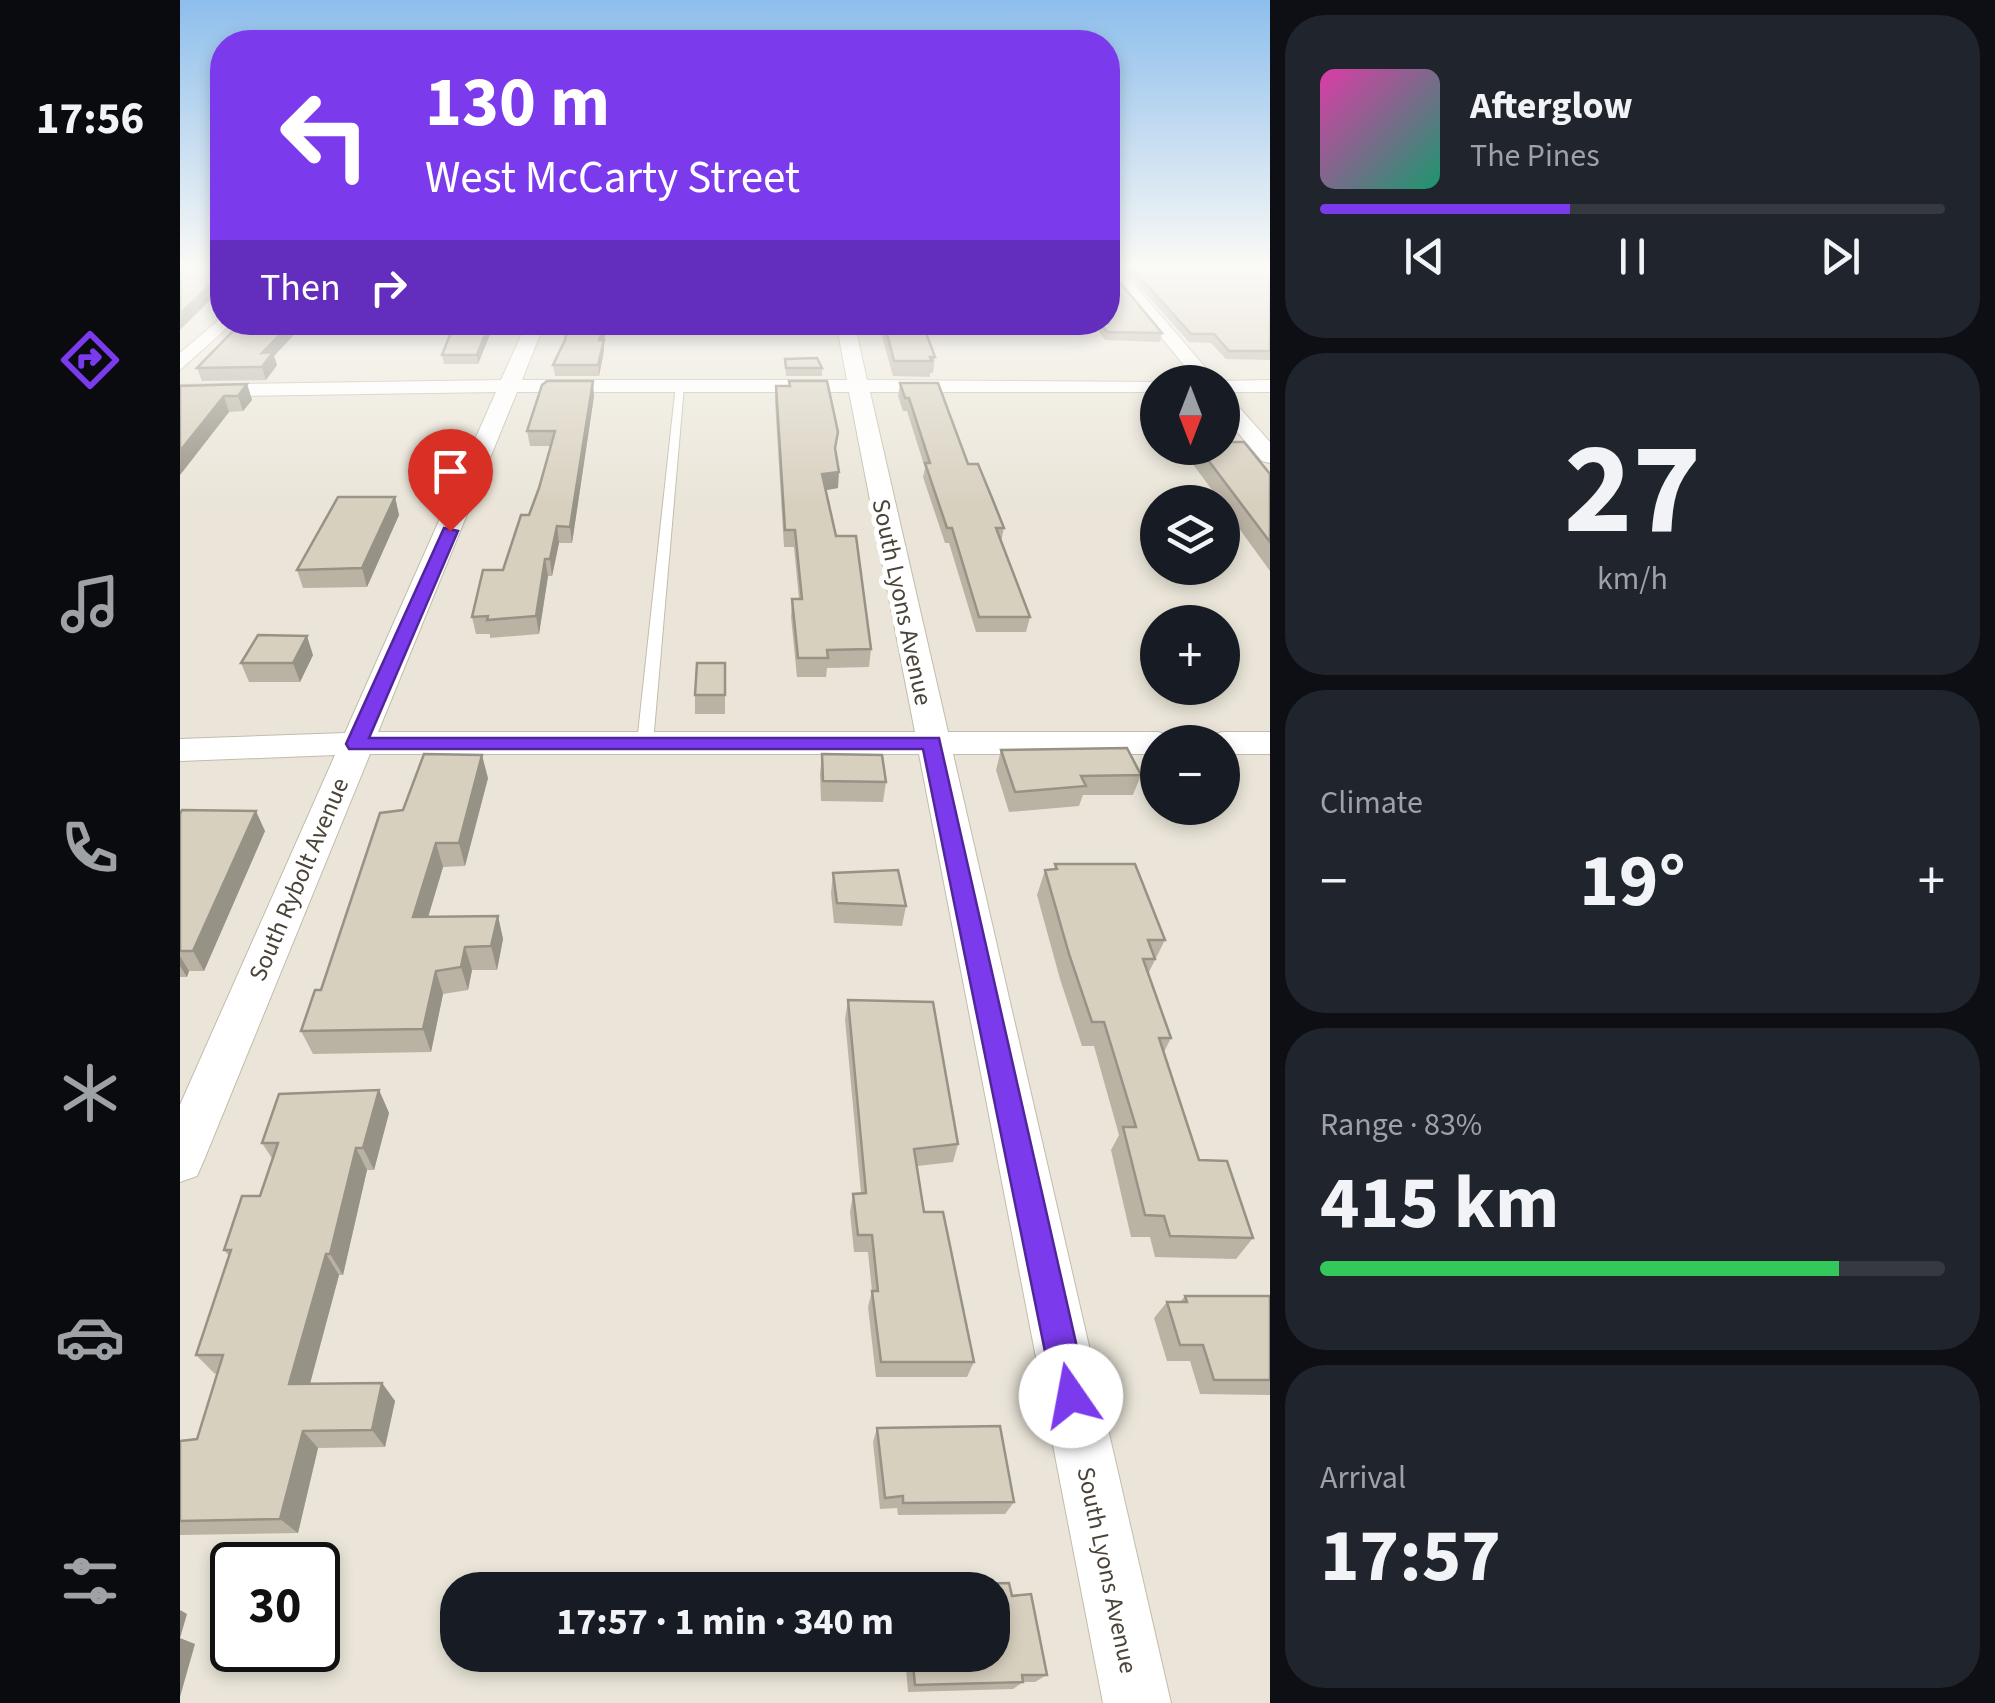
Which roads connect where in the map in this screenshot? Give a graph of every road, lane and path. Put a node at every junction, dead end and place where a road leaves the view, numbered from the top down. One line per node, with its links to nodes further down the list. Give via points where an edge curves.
1 (199, 345): 5 (street)
2 (526, 345): 7 (street, South Rybolt Avenue)
3 (850, 345): 9 (street, South Lyons Avenue)
4 (1177, 345): 6 (street)
5 (180, 364)
6 (1194, 365)
7 (509, 386): 8 (street); 13 (street); 21 (street, South Rybolt Avenue)
8 (679, 386): 9 (street); 16 (lane)
9 (858, 386): 10 (street); 17 (street, South Lyons Avenue)
10 (1140, 386)
11 (1240, 386): 12 (street)
12 (1270, 386)
13 (180, 391)
14 (1240, 421): 15 (street)
15 (1270, 456)
16 (644, 743): 17 (street); 21 (street)
17 (932, 743): 18 (street); 24 (street, South Lyons Avenue)
18 (1140, 743)
19 (1240, 743): 20 (street)
20 (1270, 743)
21 (356, 744): 22 (street); 23 (street, South Rybolt Avenue)
22 (180, 750)
23 (180, 1160)
24 (1137, 1703)

